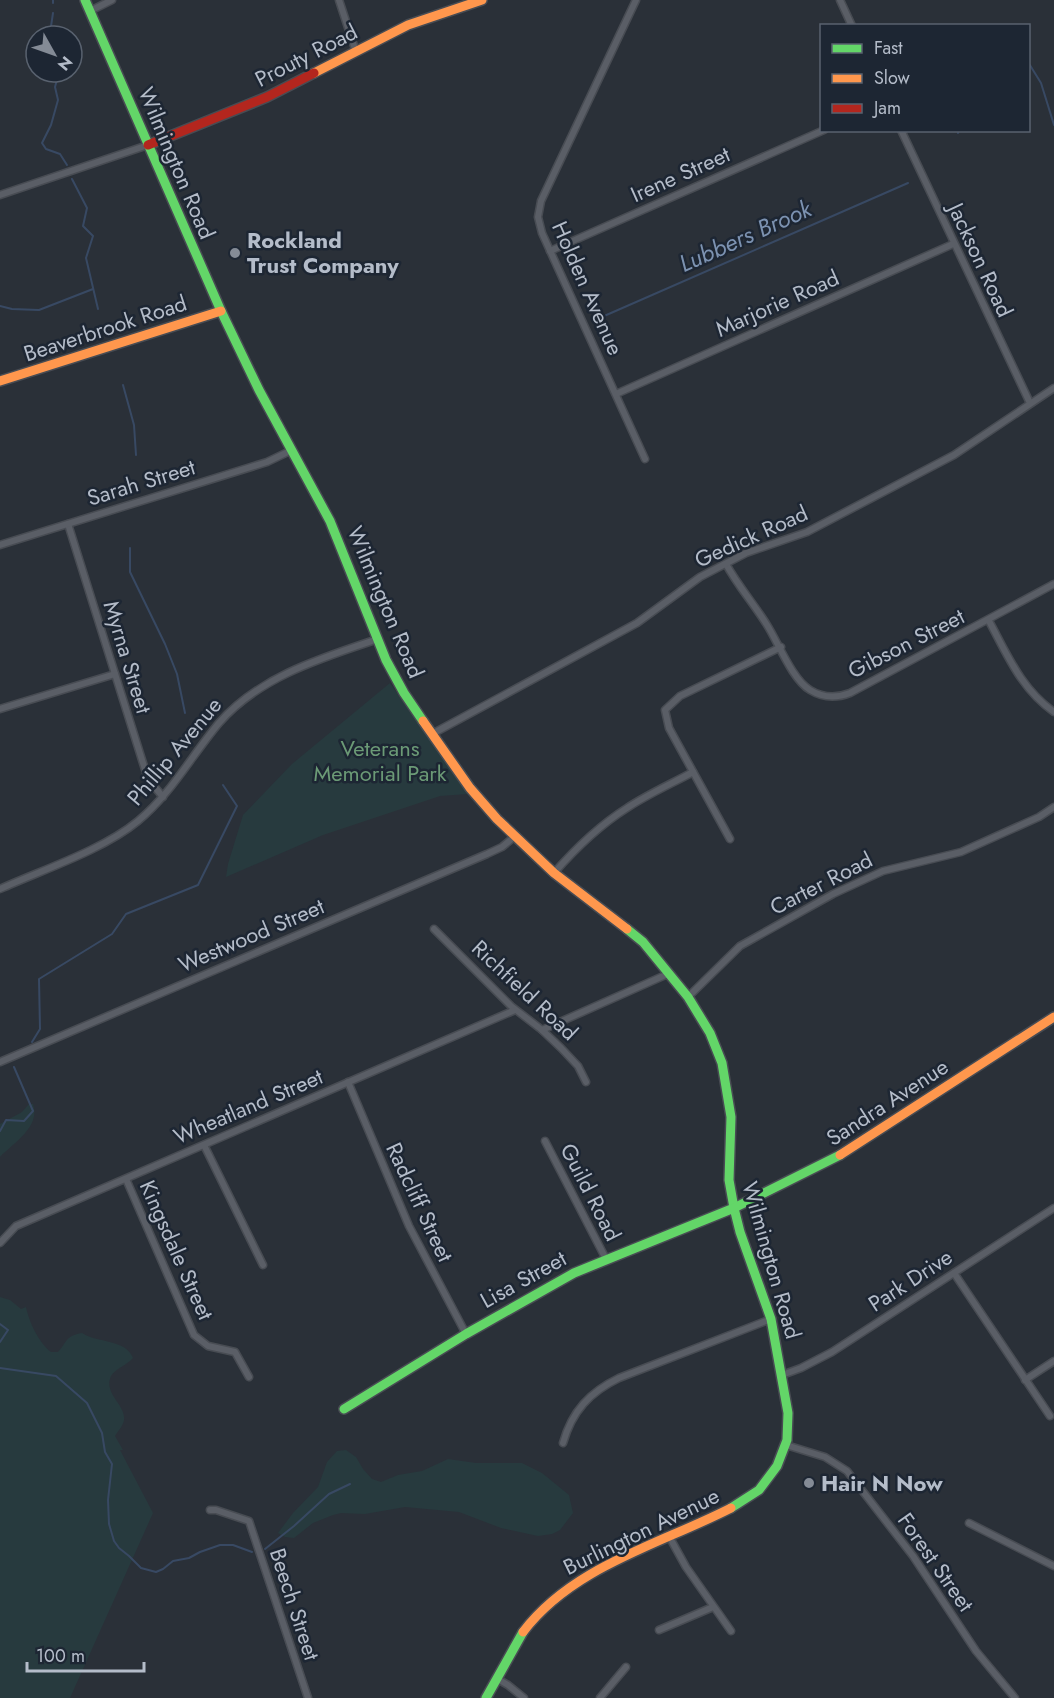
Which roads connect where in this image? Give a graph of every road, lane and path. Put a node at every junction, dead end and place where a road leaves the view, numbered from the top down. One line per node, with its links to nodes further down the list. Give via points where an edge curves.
1 (85, 0): 7 (main road, Wilmington Road)
2 (112, 0): 7 (street)
3 (339, 0): 9 (street)
4 (482, 0): 9 (main road, Prouty Road, via 419,21)
5 (636, 0): 15 (street, Holden Avenue, via 540,205 539,225)
6 (840, 0): 8 (street)
7 (90, 11): 12 (main road, Wilmington Road)
8 (851, 24)
9 (356, 52): 12 (main road, Prouty Road, via 248,106)
10 (820, 132): 15 (street, Irene Street)
11 (902, 132): 14 (street, Jackson Road)
12 (148, 145): 13 (street); 16 (main road, Wilmington Road)
13 (0, 195)
14 (953, 244): 19 (street, Marjorie Road); 20 (street, Jackson Road)
15 (550, 251): 19 (street, Holden Avenue)
16 (220, 311): 17 (main road, Beaverbrook Road); 21 (main road, Wilmington Road)
17 (0, 381)
18 (1054, 388): 20 (street, Gedick Road)
19 (616, 394): 22 (street, Holden Avenue)
20 (1030, 403): 25 (street, Gedick Road, via 954,454 836,517)
21 (292, 450): 23 (street, Sarah Street, via 267,462); 28 (main road, Wilmington Road, via 336,534)
22 (645, 459)
23 (68, 524): 24 (street, Sarah Street); 30 (street, Myrna Street)
24 (0, 545)
25 (726, 564): 29 (street, Gibson Street); 33 (street, Gedick Road, via 681,589 637,623)
26 (1054, 584): 27 (street, Gibson Street)
27 (988, 621): 29 (street, Gibson Street, via 850,693 837,696 808,689); 32 (street, via 1020,679)
28 (378, 639): 33 (main road, Wilmington Road, via 399,685); 35 (street, Phillip Avenue, via 305,666 249,695 219,724)
29 (781, 647): 34 (street, via 680,696 665,710 669,728)
30 (114, 674): 31 (street); 35 (street, Myrna Street, via 147,779)
31 (0, 709)
32 (1054, 712)
33 (432, 734): 38 (main road, Wilmington Road, via 470,788)
34 (693, 772): 39 (street); 40 (street, via 613,817)
35 (163, 797): 41 (street, Phillip Avenue, via 116,837)
36 (1052, 808): 37 (street); 44 (street, Carter Road, via 961,852 887,869 833,894 740,946)
37 (1054, 818)
38 (514, 837): 40 (main road, Wilmington Road); 48 (street, Westwood Street, via 487,855)
39 (730, 838)
40 (554, 873): 43 (main road, Wilmington Road, via 630,931)
41 (0, 890)
42 (434, 929): 45 (street, Richfield Road)
43 (670, 973): 44 (main road, Wilmington Road); 47 (street)
44 (688, 997): 54 (main road, Wilmington Road, via 710,1033 726,1082 731,1117 729,1180)
45 (515, 1010): 47 (street, Richfield Road); 49 (street, Wheatland Street)
46 (1054, 1017): 54 (main road, Sandra Avenue, via 850,1150)
47 (542, 1030): 50 (street, Richfield Road, via 578,1066)
48 (0, 1062)
49 (348, 1082): 52 (street, Wheatland Street); 61 (street, Radcliff Street, via 404,1216)
50 (586, 1082)
51 (545, 1141): 57 (street, Guild Road)
52 (204, 1145): 53 (street, Wheatland Street); 58 (street)
53 (126, 1179): 56 (street, Wheatland Street, via 15,1226); 64 (street, Kingsdale Street, via 194,1335 208,1346 235,1352)
54 (734, 1208): 57 (main road, Lisa Street); 60 (main road, Wilmington Road)
55 (1054, 1208): 59 (street, Park Drive)
56 (0, 1243)
57 (606, 1259): 61 (main road, Lisa Street)
58 (263, 1265)
59 (954, 1273): 63 (street, Park Drive, via 832,1352); 65 (street)
60 (771, 1319): 63 (main road, Wilmington Road); 69 (street, via 601,1387 582,1406)
61 (466, 1334): 66 (main road, Lisa Street)
62 (1054, 1361): 65 (street)
63 (782, 1375): 68 (main road, Wilmington Road)
64 (249, 1377)
65 (1025, 1380): 67 (street)
66 (344, 1409)
67 (1050, 1416)
68 (788, 1429): 70 (main road, Burlington Avenue)
69 (563, 1443)
70 (786, 1445): 73 (main road, Burlington Avenue, via 772,1473 752,1496); 84 (street, Forest Street, via 829,1459 849,1473 914,1556 976,1651)
71 (210, 1510): 80 (street, Beech Street, via 249,1521)
72 (969, 1523): 74 (street)
73 (670, 1538): 75 (street); 79 (main road, Burlington Avenue, via 598,1571 561,1594 526,1628)
74 (1054, 1566)
75 (713, 1607): 76 (street); 77 (street)
76 (659, 1630)
77 (730, 1630)
78 (626, 1667): 83 (street)
79 (496, 1678): 81 (main road, Burlington Avenue); 82 (street)
80 (308, 1698)
81 (486, 1698)
82 (524, 1698)
83 (600, 1698)
84 (1015, 1698)

